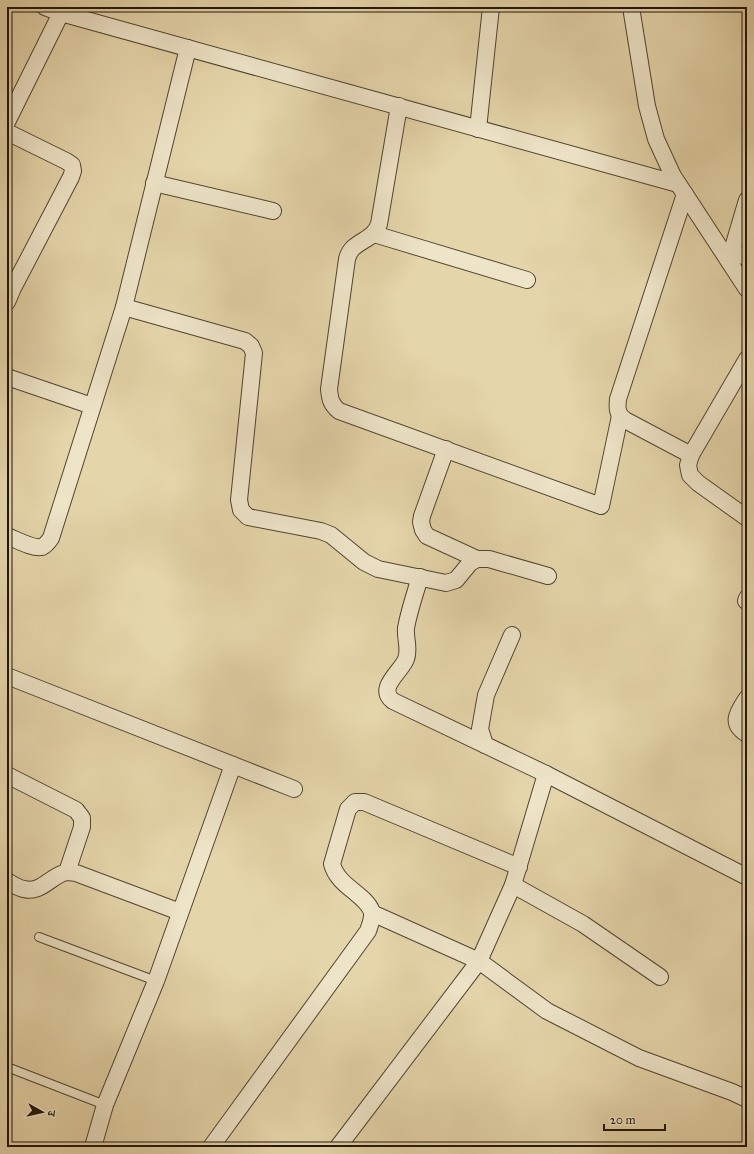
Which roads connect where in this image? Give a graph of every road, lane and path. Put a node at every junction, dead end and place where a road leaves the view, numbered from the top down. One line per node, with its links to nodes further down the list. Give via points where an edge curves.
1 (45, 7): 4 (street)
2 (491, 7): 8 (street)
3 (632, 7): 11 (street, via 646,106 656,139)
4 (61, 13): 5 (street); 7 (street)
5 (188, 48): 6 (street); 10 (street)
6 (399, 106): 8 (street); 14 (street, via 379,224)
7 (7, 122)
8 (478, 128): 11 (street)
9 (7, 132): 18 (street, via 66,161 72,165 73,171)
10 (154, 182): 13 (street); 19 (street)
11 (682, 189): 15 (street); 23 (street, via 618,399)
12 (747, 200): 15 (street)
13 (273, 211)
14 (374, 234): 16 (street); 24 (street, via 354,247 347,260 329,390 330,400 339,411)
15 (736, 257): 17 (street)
16 (527, 280)
17 (747, 289)
18 (7, 302)
19 (124, 307): 22 (street); 30 (street, via 245,342 251,346 254,353 239,500 241,510 248,517 321,531 331,535 364,562 378,569)
20 (747, 359): 25 (street)
21 (7, 377): 22 (street)
22 (92, 406): 27 (street, via 51,538 42,547 35,547)
23 (620, 416): 24 (street, via 602,506); 25 (street)
24 (446, 450): 28 (street, via 424,508 421,522 423,530 427,536)
25 (691, 455): 26 (street, via 688,465 690,475)
26 (747, 518)
27 (7, 536)
28 (477, 559): 29 (street, via 489,559); 30 (street, via 470,563 456,580 446,582)
29 (548, 576)
30 (420, 577): 35 (street, via 406,629 407,658 389,682 390,699)
31 (512, 635): 35 (street, via 486,695 480,728)
32 (7, 676): 36 (street)
33 (747, 698): 34 (street, via 736,718 741,731)
34 (747, 734)
35 (485, 745): 37 (street)
36 (233, 764): 39 (street); 45 (street)
37 (546, 774): 40 (street); 42 (street)
38 (7, 775): 41 (street, via 76,810 82,818 82,827)
39 (294, 789)
40 (518, 867): 44 (street); 46 (street, via 364,802 355,802 348,809 332,864 339,879 367,904)
41 (67, 872): 43 (street, via 37,889 23,889); 45 (street, via 76,873)
42 (747, 877)
43 (7, 881)
44 (513, 886): 48 (street); 49 (street, via 589,928)
45 (180, 912): 50 (street)
46 (372, 913): 48 (street); 55 (street, via 368,931)
47 (39, 937): 50 (lane)
48 (479, 961): 52 (street, via 547,1011 638,1058); 56 (street)
49 (660, 977)
50 (156, 981): 53 (street)
51 (7, 1067): 53 (lane)
52 (747, 1099)
53 (105, 1105): 54 (street)
54 (93, 1147)
55 (211, 1147)
56 (338, 1147)

